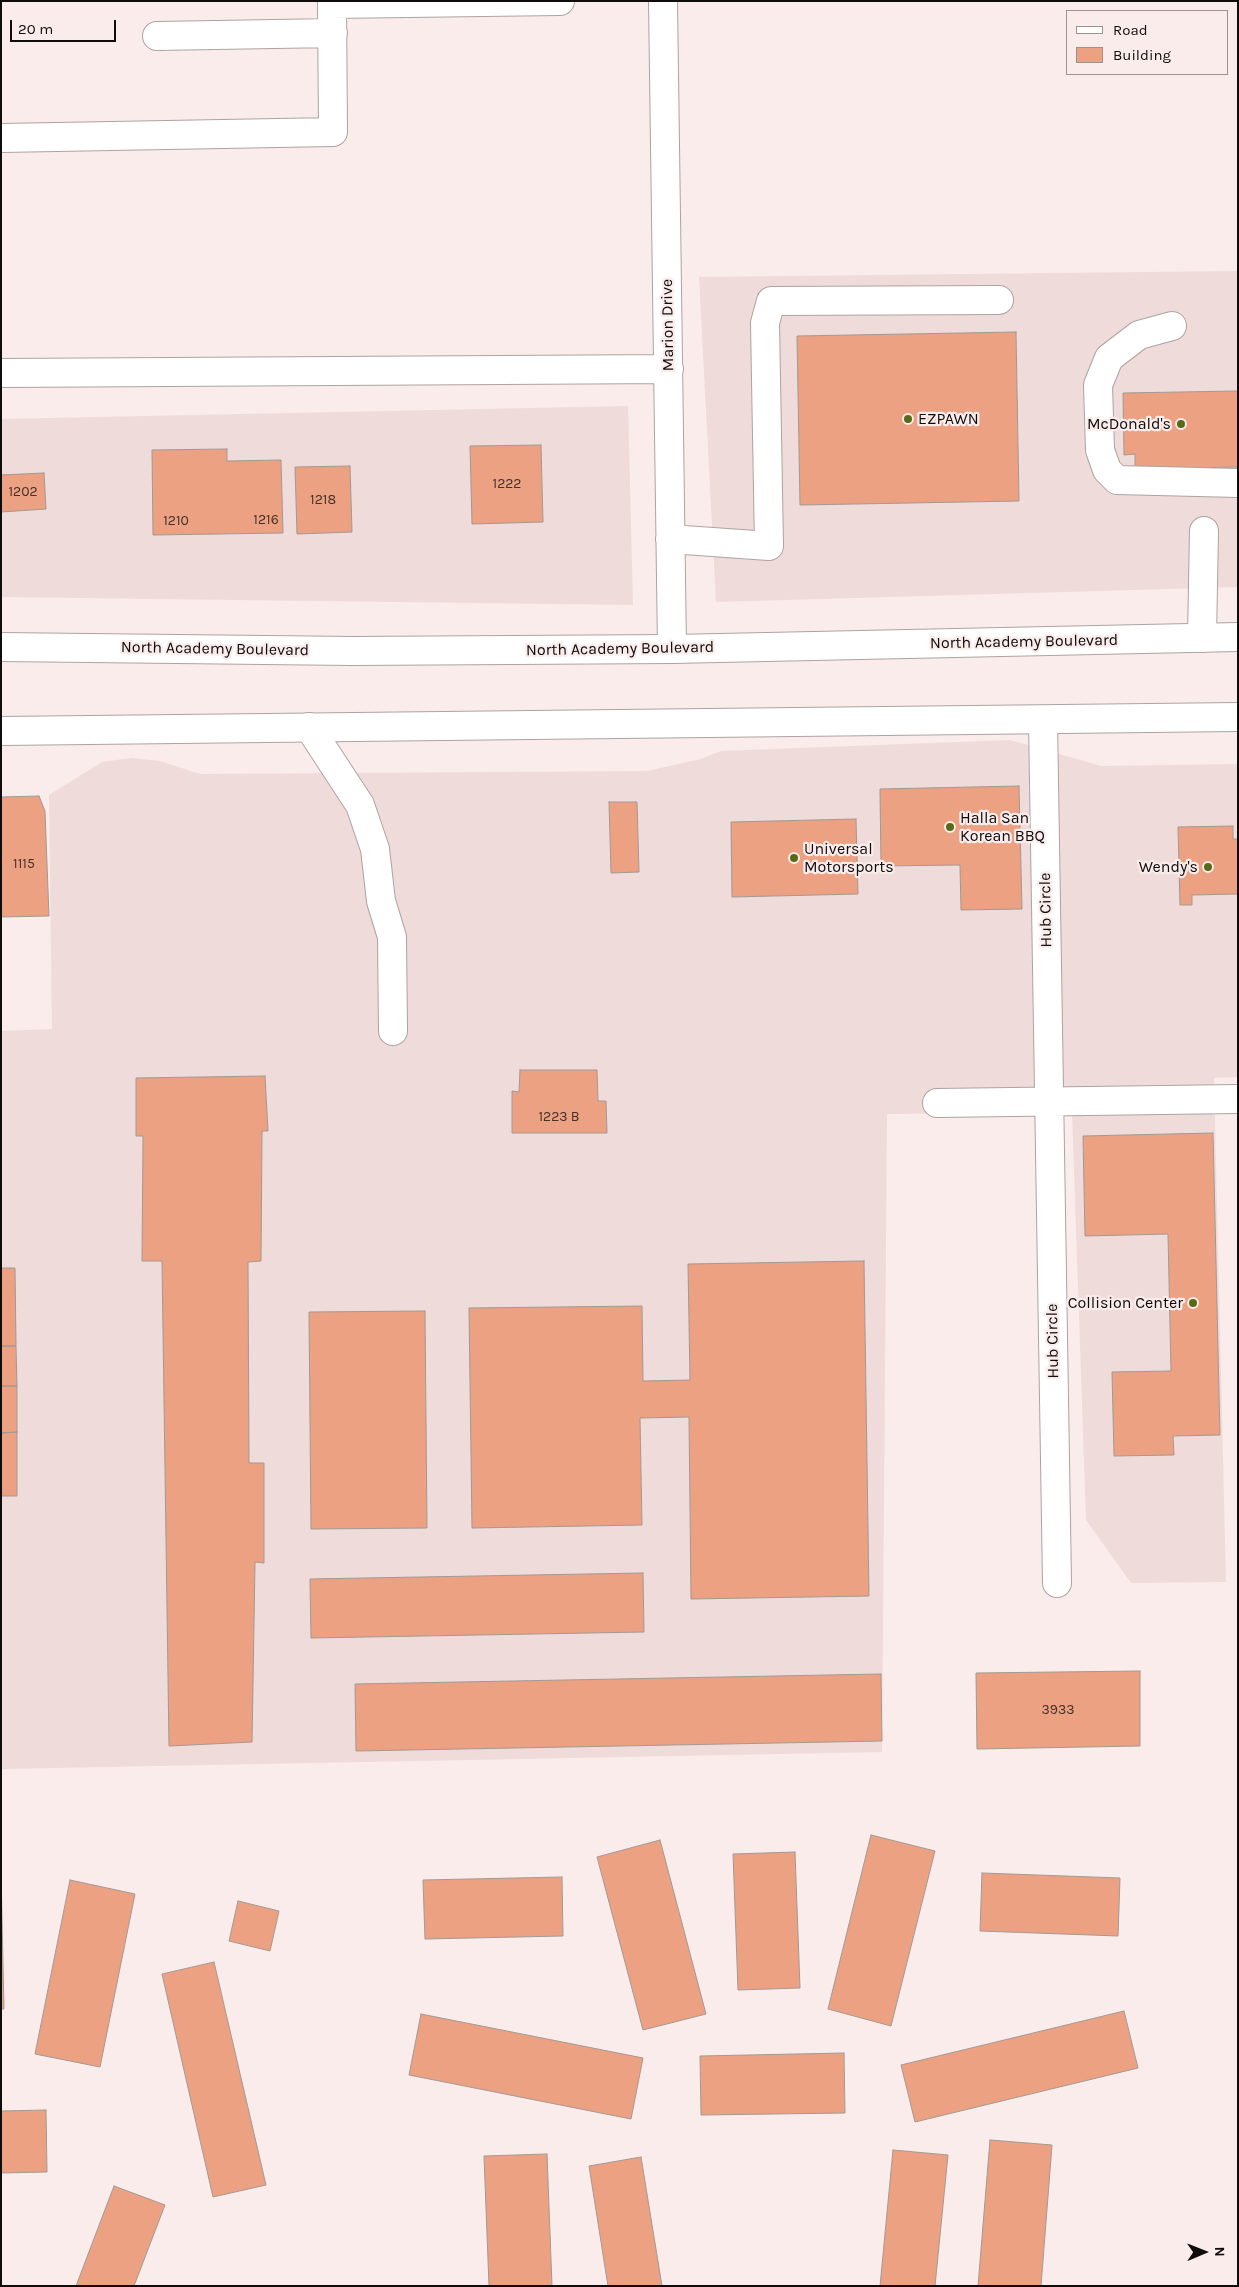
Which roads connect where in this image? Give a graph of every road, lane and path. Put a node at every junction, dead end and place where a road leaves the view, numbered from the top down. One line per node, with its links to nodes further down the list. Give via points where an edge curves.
1 (560, 1): 3 (main road, via 332,4)
2 (663, 1): 8 (main road, Marion Drive)
3 (333, 33): 4 (main road); 5 (main road, via 333,132)
4 (157, 36)
5 (1, 138)
6 (999, 300): 12 (main road, via 771,301 765,322 769,546)
7 (1172, 326): 10 (main road, via 1139,335 1108,358 1098,386 1100,450 1107,470 1117,480)
8 (668, 369): 9 (main road); 12 (main road, Marion Drive)
9 (1, 373)
10 (1238, 483)
11 (1204, 531): 14 (main road)
12 (670, 539): 16 (main road, Marion Drive)
13 (1238, 636): 14 (main road, North Academy Boulevard)
14 (1202, 638): 16 (main road, North Academy Boulevard)
15 (1, 646): 16 (main road, North Academy Boulevard, via 352,651)
16 (672, 648)
17 (1238, 717): 18 (main road)
18 (1043, 720): 19 (main road); 23 (main road, Hub Circle)
19 (309, 727): 20 (main road); 21 (main road, via 360,805 375,849 381,901 392,937)
20 (1, 731)
21 (393, 1031)
22 (1238, 1099): 23 (main road)
23 (1048, 1100): 24 (main road); 25 (main road, Hub Circle)
24 (937, 1102)
25 (1057, 1583)

